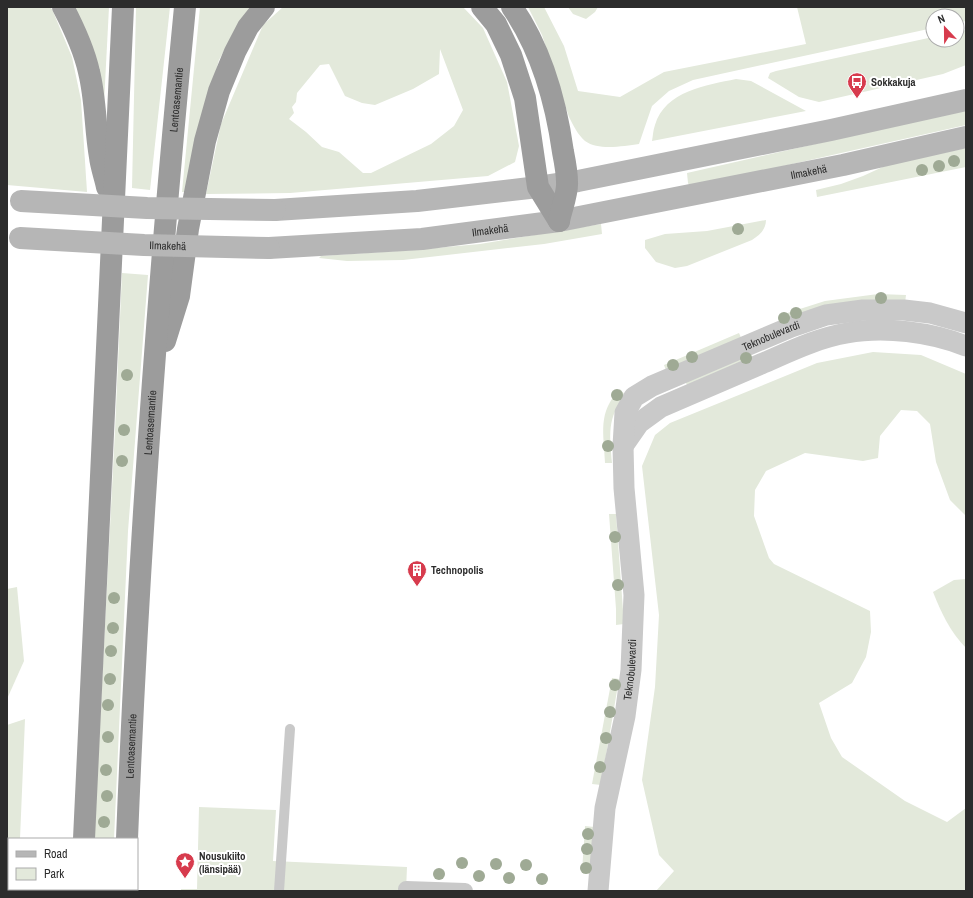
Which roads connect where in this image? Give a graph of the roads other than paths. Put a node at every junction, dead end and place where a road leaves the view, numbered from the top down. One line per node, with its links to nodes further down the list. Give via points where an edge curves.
1 (63, 7): 12 (highway, via 74,27 90,73 100,158)
2 (123, 7): 12 (highway)
3 (185, 7): 17 (highway, Lentoasemantie)
4 (264, 7): 17 (highway, via 248,27 219,91 205,141 188,229 179,296)
5 (482, 7): 10 (highway, via 496,24 511,55 525,98)
6 (512, 7): 9 (highway, via 521,19 538,56 550,90)
7 (966, 100): 9 (main road)
8 (966, 137): 13 (main road, Ilmakehä, via 843,165)
9 (568, 183): 10 (main road); 13 (highway)
10 (538, 187): 11 (main road, bridge, via 417,202 275,210 147,208); 13 (highway)
11 (14, 200)
12 (113, 210): 20 (highway)
13 (559, 221): 14 (main road, Ilmakehä, bridge, via 422,239 269,248 144,245)
14 (13, 237)
15 (966, 323): 18 (street, Teknobulevardi, via 930,313 863,310 826,315 791,327 652,386 634,397 624,413)
16 (966, 346): 18 (street, Teknobulevardi, via 927,334 877,331 847,333 808,343 661,407 639,423)
17 (152, 382): 21 (highway, Lentoasemantie)
18 (623, 446): 25 (street, Teknobulevardi, via 624,488 634,595 632,664 625,716 605,808)
19 (290, 729): 23 (lane)
20 (84, 838)
21 (126, 838)
22 (406, 889): 24 (street)
23 (279, 891)
24 (465, 891)
25 (598, 891)

